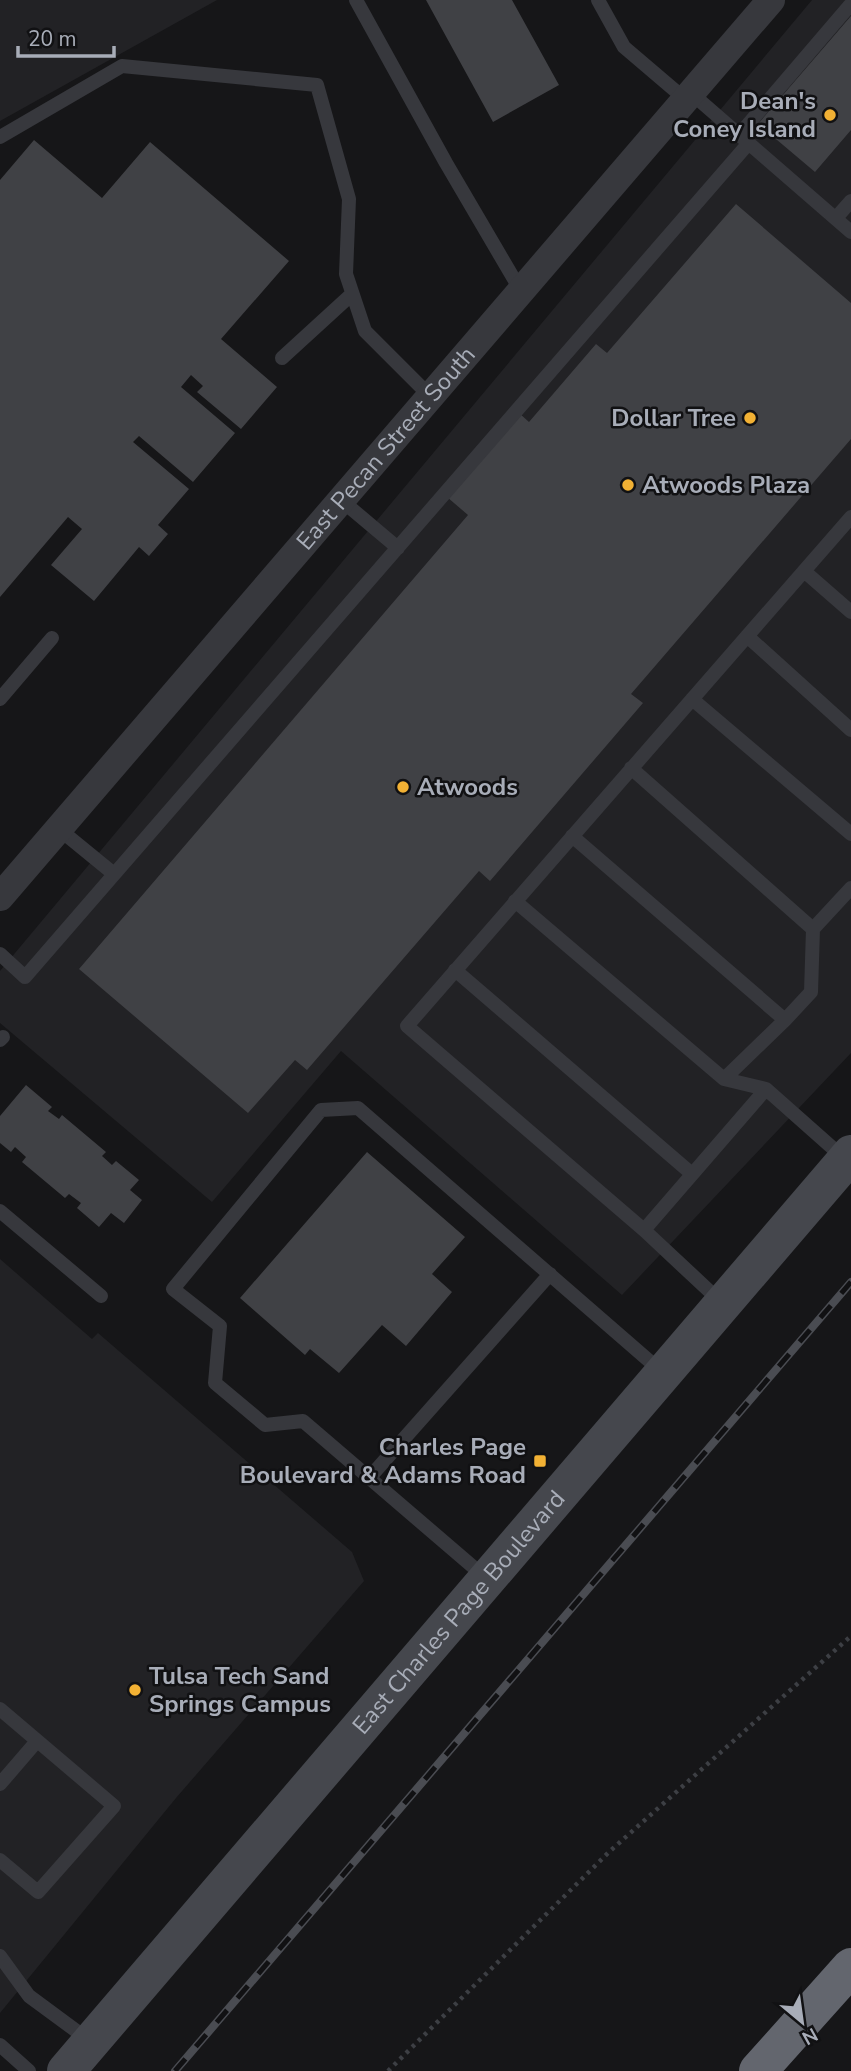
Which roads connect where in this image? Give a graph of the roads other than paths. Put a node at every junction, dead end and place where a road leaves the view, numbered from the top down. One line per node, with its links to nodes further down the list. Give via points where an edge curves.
1 (356, 0): 11 (lane)
2 (598, 0): 5 (lane, via 624,47)
3 (771, 0): 5 (street, East Pecan Street South)
4 (851, 4): 7 (lane)
5 (688, 96): 7 (lane); 11 (street, East Pecan Street South)
6 (0, 137): 12 (lane, via 122,66 317,85 349,199 345,274)
7 (743, 139): 9 (lane); 17 (lane)
8 (851, 201): 9 (lane)
9 (836, 218): 10 (lane)
10 (851, 232)
11 (521, 291): 14 (street, East Pecan Street South)
12 (352, 294): 13 (lane); 14 (lane, via 365,331)
13 (282, 358)
14 (430, 397): 15 (street, East Pecan Street South)
15 (341, 500): 17 (lane); 26 (street, East Pecan Street South)
16 (851, 517): 18 (lane)
17 (398, 548): 29 (lane)
18 (804, 571): 19 (lane); 20 (lane)
19 (851, 612)
20 (747, 636): 23 (lane); 24 (lane)
21 (52, 638): 22 (lane)
22 (0, 699)
23 (692, 699): 25 (lane); 27 (lane)
24 (851, 730)
25 (631, 768): 28 (lane); 33 (lane)
26 (59, 829): 29 (lane); 31 (street, East Pecan Street South)
27 (851, 834)
28 (572, 836): 32 (lane); 36 (lane)
29 (114, 874): 34 (lane, via 25,977)
30 (851, 888): 33 (lane)
31 (2, 893)
32 (515, 901): 35 (lane); 37 (lane)
33 (813, 929): 36 (lane, via 811,992)
34 (0, 954)
35 (455, 970): 40 (lane); 42 (lane, via 407,1026)
36 (785, 1020): 37 (lane)
37 (724, 1079): 38 (lane)
38 (766, 1089): 39 (lane); 40 (lane)
39 (849, 1157): 45 (main road, East Charles Page Boulevard)
40 (692, 1174): 42 (lane)
41 (0, 1211): 44 (lane)
42 (644, 1230): 45 (lane)
43 (550, 1274): 46 (lane); 47 (lane); 47 (lane, via 358,1108 321,1110 173,1289 220,1326 215,1383 265,1425 303,1421)
44 (101, 1296)
45 (723, 1304): 46 (main road, East Charles Page Boulevard)
46 (663, 1373): 48 (main road, East Charles Page Boulevard)
47 (370, 1477): 48 (lane)
48 (487, 1579): 55 (main road, East Charles Page Boulevard)
49 (0, 1709): 50 (lane)
50 (37, 1741): 51 (lane); 52 (lane, via 114,1806 38,1892)
51 (0, 1784)
52 (0, 1860)
53 (0, 1956): 55 (lane, via 29,1996)
54 (851, 1967): 59 (highway)
55 (91, 2042): 58 (main road, East Charles Page Boulevard)
56 (0, 2045): 57 (lane)
57 (29, 2071)
58 (66, 2071)
59 (758, 2071)

